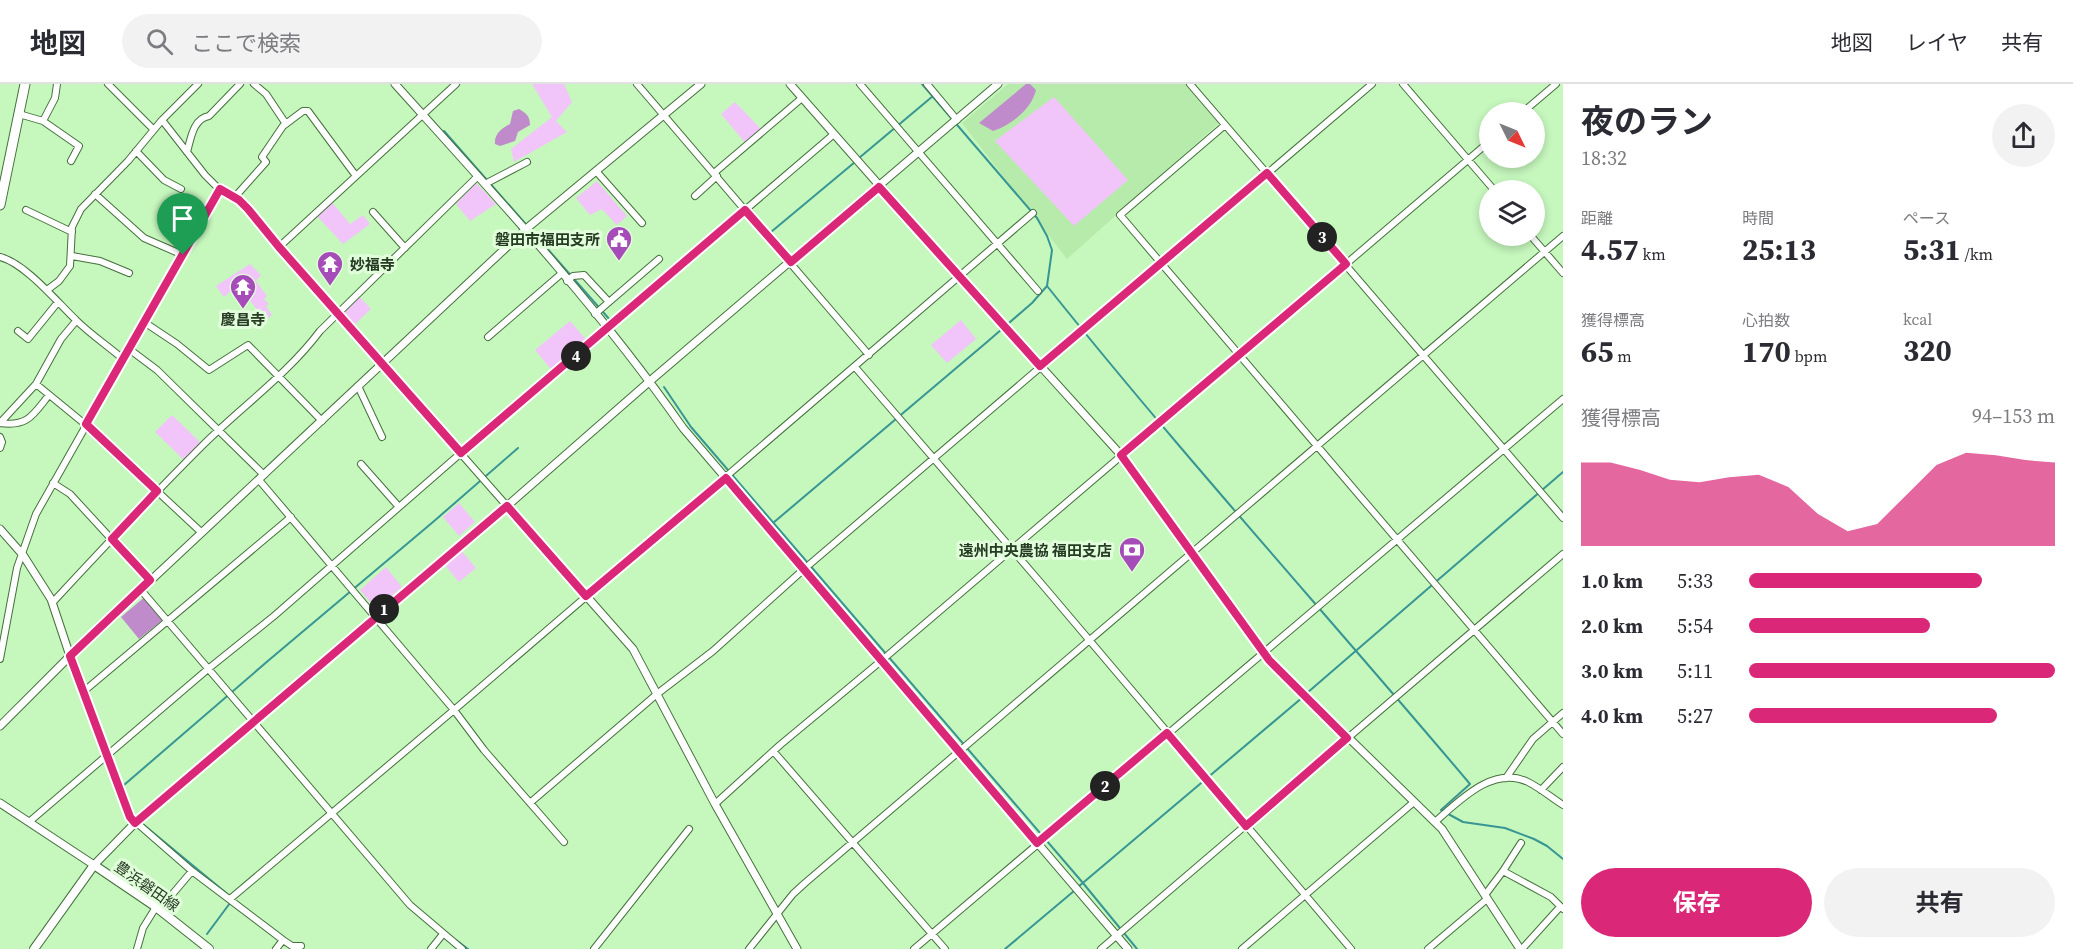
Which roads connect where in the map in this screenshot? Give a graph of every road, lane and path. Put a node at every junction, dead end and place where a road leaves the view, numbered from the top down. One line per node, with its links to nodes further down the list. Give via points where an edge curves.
1 (25, 84): 21 (highway)
2 (57, 84): 26 (street, via 55,98)
3 (108, 84): 29 (street)
4 (198, 84): 24 (street)
5 (240, 84): 33 (street, via 194,127)
6 (254, 84): 27 (street, via 267,94)
7 (395, 84): 23 (street)
8 (456, 84): 23 (street)
9 (638, 84): 22 (street)
10 (701, 84): 22 (street)
11 (790, 84): 19 (street)
12 (860, 84): 34 (street)
13 (927, 84): 25 (street)
14 (998, 84): 25 (street)
15 (1190, 84): 28 (street)
16 (1372, 84): 39 (street)
17 (1403, 84): 35 (street)
18 (1556, 84): 20 (street)
19 (802, 98): 30 (street); 40 (street)
20 (1535, 102)
21 (19, 114): 26 (street); 43 (highway)
22 (664, 114): 38 (street); 40 (street)
23 (423, 115): 41 (street); 42 (street)
24 (162, 120): 29 (street); 33 (street)
25 (957, 120): 34 (street)
26 (43, 121): 36 (street, via 79,146)
27 (286, 124): 41 (street, via 308,111); 51 (street, via 262,157 266,162)
28 (1225, 124): 39 (street); 71 (street, via 1120,215)
29 (153, 129): 32 (street)
30 (834, 134): 46 (street); 54 (street)
31 (1479, 150): 35 (street)
32 (136, 151): 47 (street, via 164,180); 49 (street)
33 (187, 152): 48 (street)
34 (919, 153): 46 (street); 61 (street)
35 (1468, 160): 44 (street); 72 (street)
36 (71, 161)
37 (527, 162): 45 (street)
38 (596, 171): 57 (street); 58 (street)
39 (1267, 173): 71 (street); 72 (street)
40 (715, 175): 50 (street); 54 (street)
41 (356, 176): 63 (street)
42 (478, 176): 45 (street); 64 (street)
43 (3, 180): 52 (highway)
44 (1485, 180)
45 (486, 184): 58 (street)
46 (879, 187): 70 (street); 77 (street)
47 (181, 189)
48 (220, 189): 51 (street); 66 (street)
49 (94, 194): 59 (street, via 81,208); 66 (street, via 144,238)
50 (695, 196)
51 (234, 198): 63 (street)
52 (0, 205)
53 (26, 210): 59 (street)
54 (745, 210): 70 (street); 86 (street)
55 (373, 212): 64 (street)
56 (1033, 213): 61 (street)
57 (642, 223)
58 (526, 229): 75 (street); 94 (street)
59 (72, 232): 67 (street)
60 (1563, 236): 65 (street)
61 (997, 244): 77 (street); 79 (street)
62 (1540, 246): 65 (street)
63 (279, 247): 82 (street)
64 (405, 248): 82 (street)
65 (1545, 252): 74 (street); 92 (street)
66 (183, 255): 85 (street)
67 (72, 256): 73 (street, via 100,261); 78 (street, via 67,273)
68 (0, 257): 78 (street)
69 (658, 259): 81 (street)
70 (791, 262): 90 (street); 98 (street)
71 (1161, 263): 91 (street); 95 (street)
72 (1346, 264): 91 (street); 92 (street)
73 (129, 273)
74 (1563, 273)
75 (561, 274): 76 (street); 88 (street)
76 (570, 278): 81 (street, via 584,275); 83 (street)
77 (960, 278): 90 (street); 95 (street)
78 (47, 290): 80 (street)
79 (1038, 291)
80 (58, 302): 84 (street); 87 (street, via 28,339)
81 (609, 302): 83 (street)
82 (337, 314): 94 (street); 97 (street)
83 (595, 314): 86 (street)
84 (76, 321): 93 (street); 99 (street, via 61,339)
85 (144, 322): 89 (street); 97 (street, via 208,370 248,345)
86 (608, 329): 98 (street); 112 (street)
87 (18, 331)
88 (488, 337)
89 (129, 349): 93 (street); 106 (street)
90 (869, 355): 96 (street)
91 (1239, 355): 109 (street); 113 (street)
92 (1423, 356): 109 (street); 111 (street)
93 (123, 359): 105 (street)
94 (382, 364): 100 (street); 112 (street)
95 (1040, 366): 113 (street); 114 (street)
96 (855, 367): 114 (street); 117 (street)
97 (278, 377): 103 (street); 106 (street)
98 (650, 381): 117 (street, via 683,428); 120 (street)
99 (36, 384): 101 (street); 104 (street)
100 (358, 387): 103 (street); 107 (street)
101 (49, 396): 104 (street, via 24,422); 105 (street)
102 (1563, 399): 111 (street)
103 (322, 421): 116 (street)
104 (0, 423)
105 (86, 424): 118 (street); 119 (street)
106 (220, 430): 116 (street); 119 (street)
107 (382, 436)
108 (0, 437): 110 (street)
109 (1317, 446): 127 (street); 130 (street)
110 (0, 448)
111 (1504, 449): 123 (street); 127 (street)
112 (461, 453): 120 (street); 121 (street)
113 (1121, 455): 128 (street); 130 (street)
114 (933, 458): 128 (street); 133 (street)
115 (361, 464): 121 (street)
116 (262, 477): 122 (street); 125 (street)
117 (726, 478): 133 (street); 136 (street)
118 (53, 483): 126 (street, via 70,494); 129 (street)
119 (157, 491): 125 (street); 126 (street)
120 (507, 506): 136 (street); 138 (street)
121 (399, 507): 132 (street)
122 (291, 517): 132 (street); 139 (street)
123 (1563, 518)
124 (0, 529): 129 (street)
125 (201, 532): 134 (street)
126 (112, 539): 134 (street); 137 (street)
127 (1398, 540): 140 (street); 142 (street)
128 (1011, 549): 141 (street); 145 (street)
129 (21, 552): 137 (street); 144 (street)
130 (1192, 552): 141 (street); 142 (street)
131 (1563, 555): 140 (street)
132 (332, 565): 138 (street); 146 (street)
133 (803, 570): 145 (street); 148 (street, via 713,651)
134 (150, 580): 135 (street)
135 (141, 590): 139 (street); 143 (street)
136 (586, 596): 148 (street, via 633,649); 149 (street)
137 (53, 602): 143 (street)
138 (375, 617): 149 (street); 151 (street)
139 (167, 621): 146 (street); 147 (street)
140 (1474, 630): 152 (street); 156 (street)
141 (1089, 642): 154 (street); 158 (street)
142 (1263, 653): 154 (street); 156 (street)
143 (70, 656): 147 (street); 153 (street)
144 (0, 659)
145 (881, 661): 157 (street); 158 (street)
146 (208, 669): 151 (street); 159 (street)
147 (83, 692): 159 (street)
148 (657, 694): 163 (street); 166 (street)
149 (454, 710): 163 (street); 168 (street)
150 (1563, 713): 152 (street)
151 (253, 722): 168 (street); 171 (street)
152 (1552, 722): 155 (street); 161 (street, via 1533,740)
153 (0, 726)
154 (1167, 733): 172 (street); 176 (street)
155 (1563, 734)
156 (1347, 738): 164 (street); 172 (street)
157 (774, 752): 166 (street); 175 (street)
158 (959, 752): 175 (street); 176 (street)
159 (108, 755): 169 (street); 171 (street)
160 (1563, 767): 162 (street)
161 (1506, 778): 162 (street, via 1520,779); 170 (street, via 1469,792)
162 (1540, 790): 167 (street)
163 (531, 802): 174 (street)
164 (1414, 802): 170 (street); 181 (street)
165 (0, 803): 169 (street)
166 (715, 804): 186 (street)
167 (1563, 805)
168 (332, 813): 183 (street); 187 (street, via 410,905)
169 (29, 822): 178 (street)
170 (1436, 822): 182 (street)
171 (135, 823): 178 (street); 179 (street)
172 (1246, 826): 181 (street); 189 (street)
173 (689, 829): 198 (street)
174 (564, 842)
175 (854, 842): 186 (street, via 805,883); 188 (street)
176 (1037, 843): 188 (street); 189 (street)
177 (1521, 843): 180 (street)
178 (94, 865): 185 (main road, 豊浜磐田線); 192 (main road, 豊浜磐田線)
179 (192, 871): 183 (street); 185 (street)
180 (1503, 871): 182 (street); 184 (street, via 1551,897)
181 (1305, 895): 205 (street); 206 (street)
182 (1486, 897): 207 (street); 208 (street)
183 (230, 899): 190 (street)
184 (1561, 908): 208 (street)
185 (158, 909): 193 (street, via 144,928); 194 (main road, 豊浜磐田線)
186 (777, 914): 199 (street); 200 (street)
187 (443, 934): 196 (street); 197 (street)
188 (932, 934): 201 (street); 202 (street)
189 (1116, 936): 203 (street); 204 (street)
190 (283, 940): 191 (street); 195 (street)
191 (301, 946)
192 (34, 949)
193 (137, 949)
194 (209, 949)
195 (276, 949)
196 (431, 949)
197 (462, 949)
198 (594, 949)
199 (749, 949)
200 (797, 949)
201 (914, 949)
202 (945, 949)
203 (1101, 949)
204 (1128, 949)
205 (1242, 949)
206 (1351, 949)
207 (1428, 949)
208 (1521, 949)

